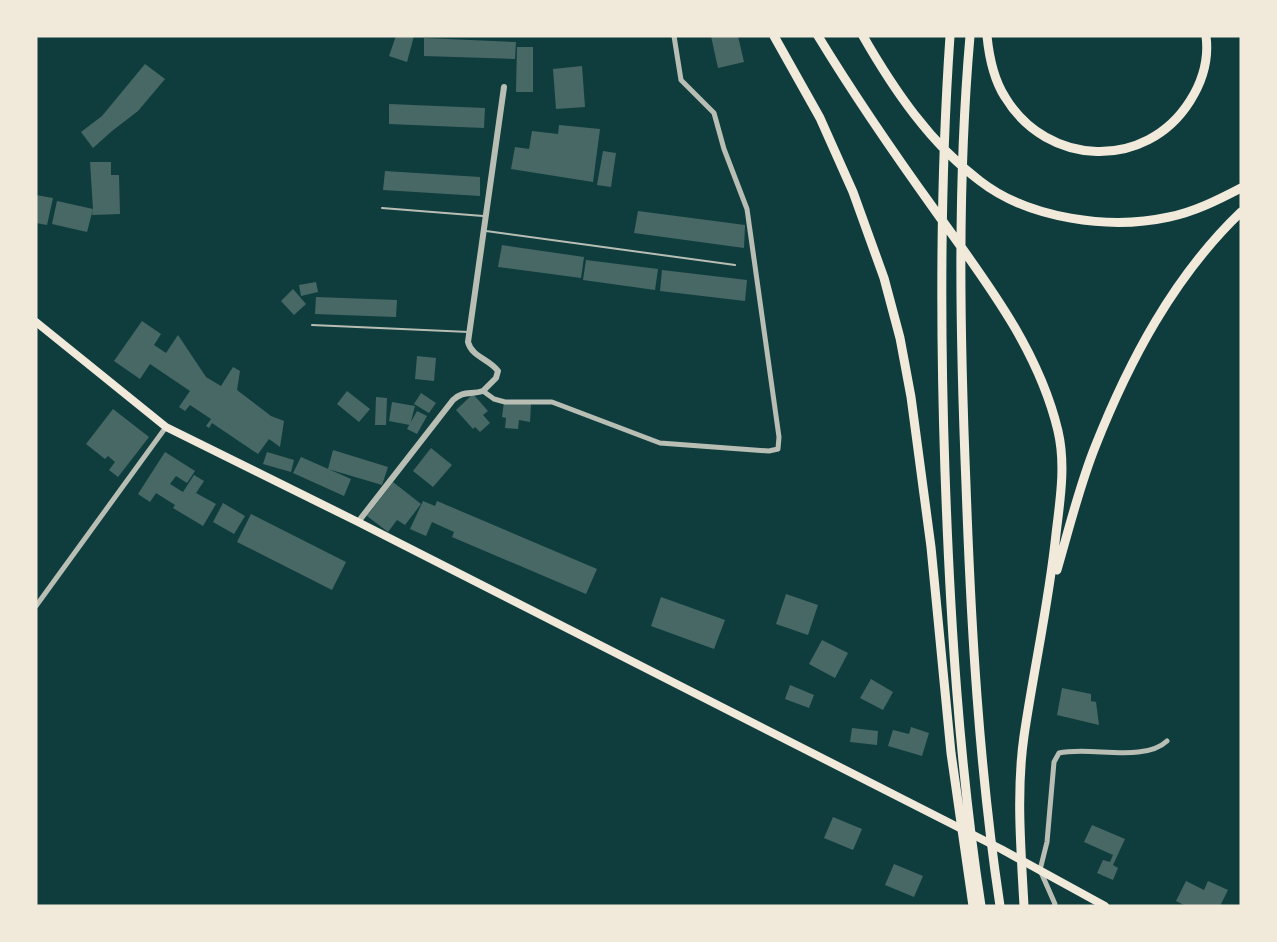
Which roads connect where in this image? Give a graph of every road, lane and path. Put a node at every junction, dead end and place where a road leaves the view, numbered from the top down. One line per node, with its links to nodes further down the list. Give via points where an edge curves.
1 (675, 36): 19 (street, via 681,80 714,113 747,209 778,425 778,449 669,445 552,402 505,402)
2 (774, 36): 26 (highway, via 820,118 853,192 900,338 931,548 951,753)
3 (818, 36): 22 (highway, via 854,95 992,291 1044,385 1059,432 1063,478)
4 (863, 36): 10 (highway, via 924,128 982,183 1020,203 1057,215 1127,223 1170,217 1210,204)
5 (949, 36): 27 (highway, via 942,200 947,528 953,638)
6 (970, 36): 28 (highway, via 961,322 967,523 983,767)
7 (987, 36): 8 (highway, via 1004,96 1021,118 1065,147 1091,152 1117,151 1166,130 1198,89)
8 (1206, 36)
9 (504, 87): 13 (street)
10 (1241, 188)
11 (382, 208): 13 (lane)
12 (1241, 212): 22 (highway, via 1200,257 1140,348 1094,448)
13 (486, 216): 14 (street)
14 (484, 231): 15 (lane); 18 (street)
15 (735, 266)
16 (36, 322): 20 (highway)
17 (312, 325): 18 (lane)
18 (469, 332): 19 (street, via 470,348 498,371)
19 (483, 391): 21 (street, via 459,394 453,400)
20 (166, 427): 21 (highway); 23 (street)
21 (358, 522): 25 (highway)
22 (1049, 595): 29 (highway, via 1024,739 1020,838)
23 (36, 606)
24 (1167, 741): 25 (street, via 1161,747 1140,752 1059,753 1054,762 1047,842)
25 (1040, 870): 30 (street); 31 (highway)
26 (973, 906)
27 (981, 906)
28 (1000, 906)
29 (1024, 906)
30 (1054, 906)
31 (1105, 906)

